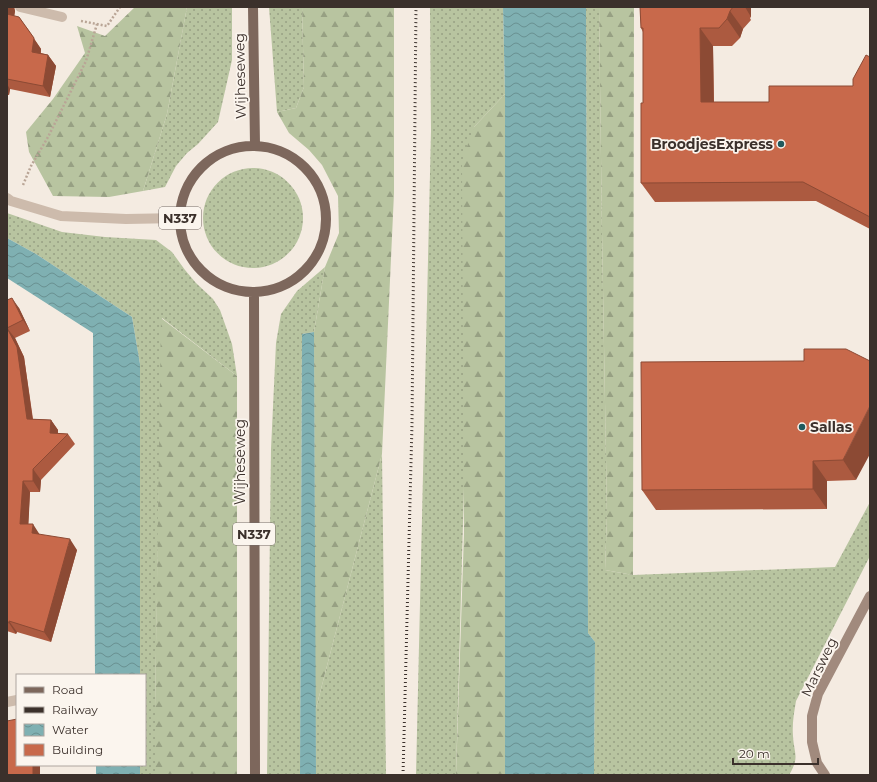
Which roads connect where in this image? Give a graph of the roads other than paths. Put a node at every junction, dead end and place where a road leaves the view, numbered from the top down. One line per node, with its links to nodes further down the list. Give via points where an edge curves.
1 (20, 7): 3 (street)
2 (253, 7): 4 (main road, Wijheseweg)
3 (62, 17)
4 (255, 145): 6 (main road, N337, via 232,148 211,158 194,175 183,195); 7 (main road, N337, via 280,150 302,163 318,183 326,207 326,233 317,257 301,276 279,289)
5 (7, 198): 6 (street, via 61,216)
6 (180, 218): 7 (main road, N337, via 185,247 201,271 225,287)
7 (254, 293): 9 (main road, Wijheseweg / N337)
8 (870, 596): 10 (street, Marsweg, via 818,694 812,716 812,742 817,763)
9 (255, 775)
10 (825, 775)

